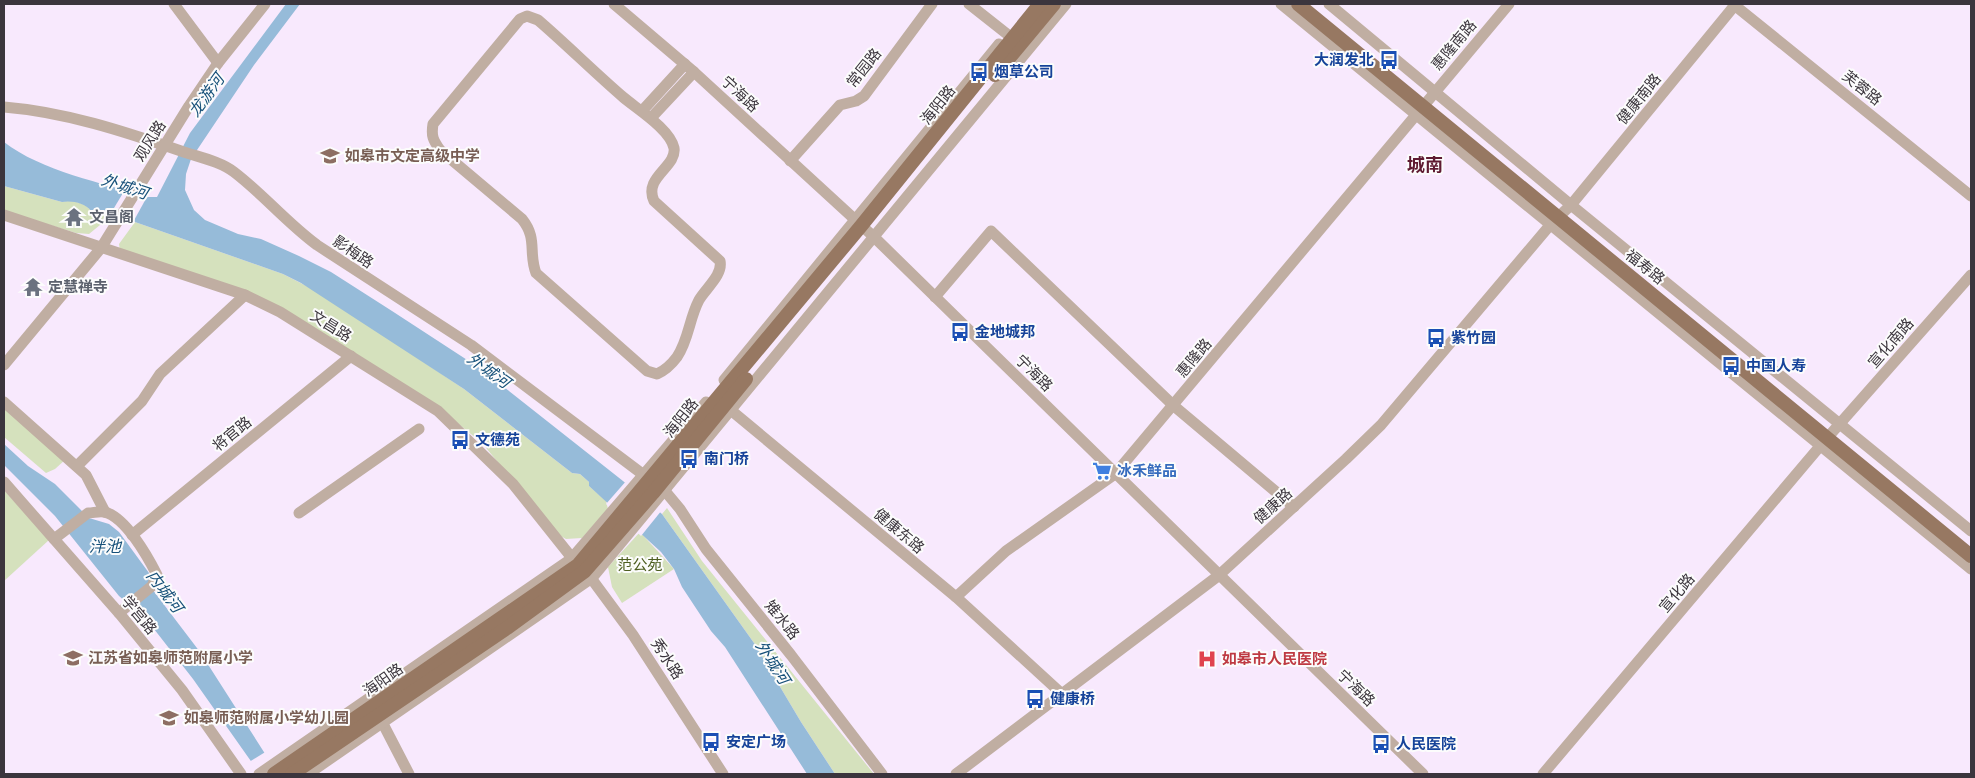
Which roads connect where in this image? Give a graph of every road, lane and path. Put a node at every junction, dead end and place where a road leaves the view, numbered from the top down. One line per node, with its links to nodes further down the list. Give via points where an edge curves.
1 (174, 4): 17 (street)
2 (265, 4): 17 (street, 观风路)
3 (614, 4): 18 (street, 宁海路)
4 (932, 4): 23 (street, 常园路, via 864,96 840,105)
5 (969, 4): 16 (street)
6 (1031, 4): 16 (street)
7 (1040, 4): 27 (main road, 海阳路)
8 (1054, 4): 27 (main road, 海阳路)
9 (1066, 4): 27 (street)
10 (1281, 4): 19 (street)
11 (1298, 4): 19 (main road, 福寿路)
12 (1312, 4): 19 (main road, 福寿路)
13 (1329, 4): 19 (street)
14 (1509, 4): 19 (street, 惠隆南路)
15 (1734, 4): 24 (street, 芙蓉路); 25 (street, 健康南路)
16 (1007, 34): 27 (street)
17 (218, 63): 22 (street, 观风路)
18 (689, 68): 21 (street); 23 (street, 宁海路)
19 (1425, 102): 25 (main road, 福寿路); 36 (street, 惠隆路)
20 (4, 107): 22 (street, 影梅路, via 82,120)
21 (647, 115): 21 (street, via 538,20 527,16 520,19 432,124 431,134 440,150 530,228 536,273 647,371 657,374 667,370 677,356 688,336 693,312 721,267 720,261 654,201 651,194 653,184 674,150 672,142)
22 (170, 147): 28 (street, 观风路, via 143,181); 42 (street, 影梅路, via 233,171 293,228 471,345)
23 (790, 161): 27 (street, 宁海路)
24 (1971, 196)
25 (1561, 214): 38 (main road, 福寿路); 43 (street, 健康路, via 1381,425)
26 (4, 215): 28 (street, 文昌路)
27 (864, 229): 31 (street, 宁海路); 35 (main road, 海阳路)
28 (101, 248): 30 (street, 文昌路); 33 (street, 观风路)
29 (1971, 274): 38 (street, 宣化南路)
30 (245, 295): 32 (street, 文昌路, via 280,312); 39 (street, via 160,374 142,401)
31 (935, 296): 36 (street, via 991,231); 40 (street, 宁海路)
32 (351, 356): 48 (street, 将官路); 52 (street, 文昌路, via 438,411 513,484)
33 (4, 364)
34 (4, 402): 39 (street)
35 (721, 402): 42 (main road, 海阳路); 55 (street, 健康东路)
36 (1174, 406): 40 (street, 惠隆路); 43 (street)
37 (419, 429): 45 (street)
38 (1831, 435): 47 (street); 50 (main road, 福寿路); 51 (main road, 福寿路); 53 (street); 68 (street, 宣化路)
39 (77, 466): 44 (street, via 86,475)
40 (1115, 474): 54 (street, 宁海路); 55 (street, 惠隆路, via 1006,551)
41 (4, 482): 49 (street, 学宫路)
42 (652, 486): 46 (main road, 海阳路); 65 (street, 雉水路, via 680,509 706,549)
43 (1294, 507): 54 (street, 健康路)
44 (105, 512): 48 (street); 49 (street, via 88,513)
45 (299, 512)
46 (619, 524): 52 (main road, 海阳路); 52 (street)
47 (1971, 532)
48 (132, 535): 56 (street, via 157,574 152,586)
49 (54, 539): 56 (street, 学宫路)
50 (1971, 545)
51 (1971, 556)
52 (582, 568): 58 (main road, 海阳路); 58 (street); 64 (street, 秀水路, via 634,635)
53 (1971, 569)
54 (1218, 576): 57 (street, 健康路); 67 (street, 宁海路)
55 (956, 597): 57 (street, 健康东路)
56 (119, 613): 60 (street, 学宫路, via 182,690)
57 (1062, 694): 66 (street, 健康路)
58 (377, 710): 59 (main road, 海阳路); 62 (street); 63 (street)
59 (282, 769): 61 (street)
60 (241, 774)
61 (259, 774)
62 (308, 774)
63 (409, 774)
64 (723, 774)
65 (882, 774)
66 (956, 774)
67 (1424, 774)
68 (1543, 774)

